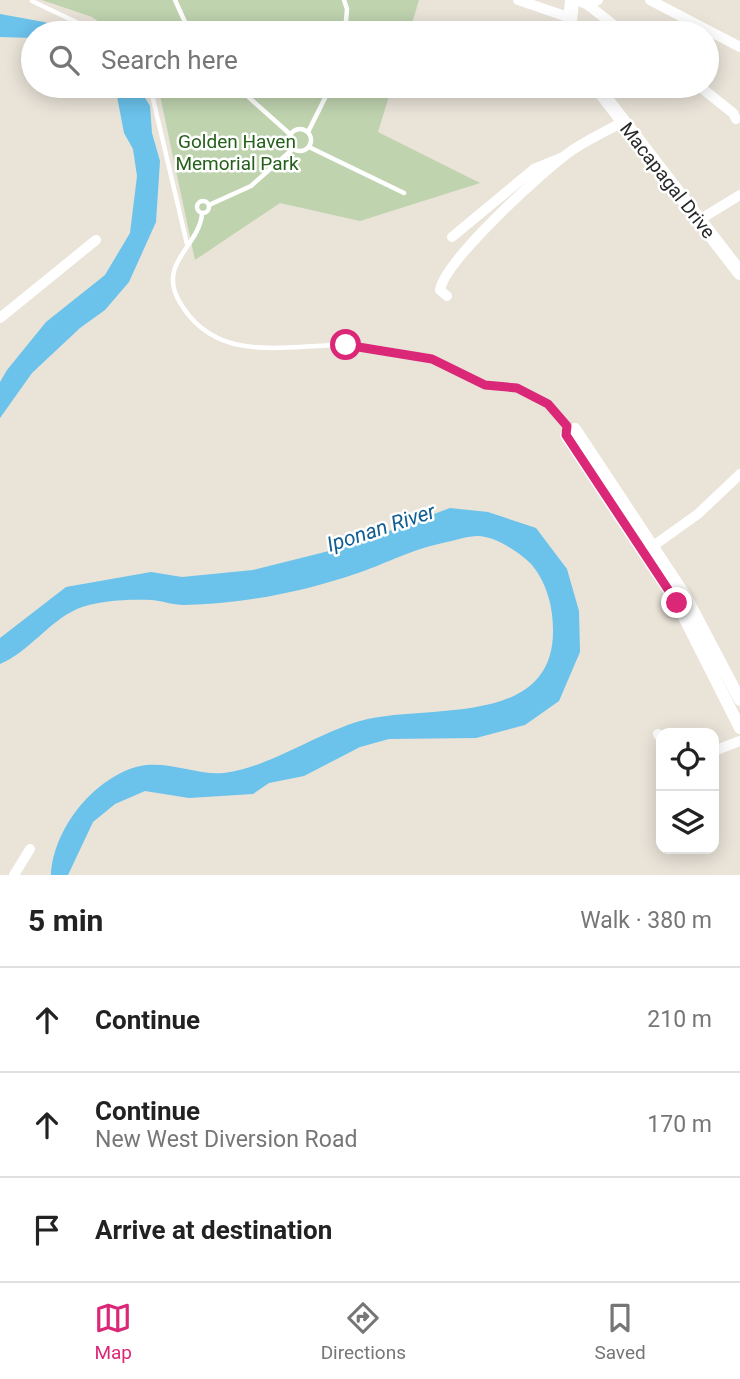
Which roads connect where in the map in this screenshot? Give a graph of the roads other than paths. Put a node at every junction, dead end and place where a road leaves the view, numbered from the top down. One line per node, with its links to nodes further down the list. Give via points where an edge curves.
1 (175, 0): 11 (lane)
2 (344, 0): 12 (lane)
3 (518, 0): 9 (street)
4 (572, 0): 9 (main road)
5 (577, 0): 8 (street)
6 (650, 0): 15 (street)
7 (32, 1): 10 (lane)
8 (593, 3): 14 (street)
9 (568, 17): 13 (main road)
10 (74, 21)
11 (185, 21)
12 (346, 21)
13 (568, 21)
14 (612, 21)
15 (690, 21)
16 (719, 36): 17 (street)
17 (740, 47)
18 (153, 98): 37 (lane)
19 (249, 98): 26 (lane)
20 (325, 98): 25 (lane)
21 (605, 98): 24 (main road, Macapagal Drive)
22 (714, 98): 23 (street)
23 (736, 120)
24 (623, 122): 29 (street); 34 (main road, Macapagal Drive)
25 (308, 132): 26 (lane, via 299,129); 27 (lane)
26 (291, 135): 28 (lane)
27 (309, 147): 28 (lane); 30 (lane)
28 (294, 148): 32 (lane, via 251,186)
29 (561, 158): 35 (street, via 534,169); 39 (street, via 454,262 440,287)
30 (404, 193)
31 (740, 195): 34 (street)
32 (209, 205): 33 (lane); 33 (lane, via 205,201 197,204)
33 (202, 214): 37 (lane, via 199,230)
34 (699, 220): 38 (main road, Macapagal Drive)
35 (452, 237)
36 (96, 240): 40 (street)
37 (187, 244): 41 (lane, via 173,273 177,298 188,314 216,336 251,348 361,346 432,359 485,385 533,394 548,404)
38 (740, 273)
39 (447, 296)
40 (0, 318)
41 (569, 430): 43 (street); 45 (street, via 677,603)
42 (740, 474): 43 (street, via 698,514)
43 (653, 546): 44 (street, via 687,597)
44 (740, 701)
45 (740, 728)
46 (740, 741): 47 (street)
47 (719, 749)
48 (30, 849): 49 (street)
49 (13, 875)

